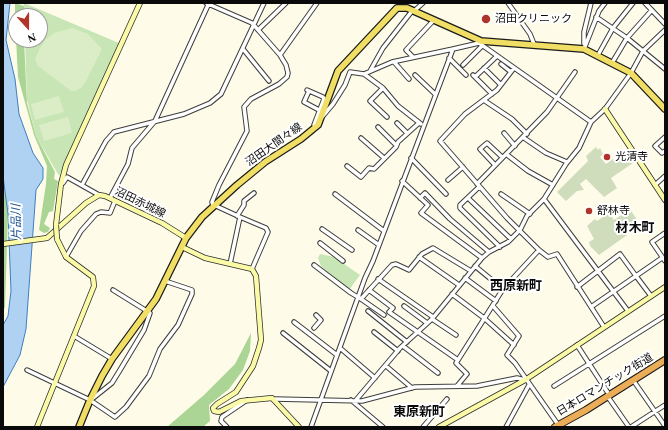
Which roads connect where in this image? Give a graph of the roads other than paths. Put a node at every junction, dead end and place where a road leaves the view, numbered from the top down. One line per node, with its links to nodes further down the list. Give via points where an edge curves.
1 (140, 3): 90 (street, via 66,165)
2 (208, 3): 18 (street); 61 (street)
3 (264, 3): 18 (street)
4 (286, 3): 20 (street)
5 (317, 3): 29 (street)
6 (423, 3): 14 (street)
7 (508, 3): 24 (street)
8 (591, 3): 25 (street, via 584,32)
9 (605, 3): 15 (street)
10 (633, 3): 19 (street)
11 (645, 3): 13 (street)
12 (396, 5): 14 (main road, 沼田大間々線); 59 (main road, 沼田大間々線, via 338,71)
13 (652, 10): 17 (street); 22 (street)
14 (413, 11): 16 (main road, 沼田大間々線); 41 (street, via 383,48)
15 (596, 17): 19 (street); 25 (street)
16 (433, 21): 23 (main road, 沼田大間々線); 32 (street, via 406,50)
17 (665, 24)
18 (254, 25): 20 (street); 26 (street)
19 (613, 28): 22 (street); 31 (street)
20 (258, 30): 29 (street)
21 (665, 30): 28 (street)
22 (627, 38): 28 (street); 35 (street)
23 (481, 43): 24 (main road, 沼田大間々線); 27 (street); 30 (street); 37 (street)
24 (534, 44): 25 (main road, 沼田大間々線)
25 (584, 47): 31 (main road, 沼田大間々線)
26 (243, 49): 49 (street); 61 (street, via 224,90 216,99 184,114)
27 (453, 49): 32 (street); 33 (street)
28 (643, 51): 40 (street); 44 (street)
29 (280, 54): 106 (street, via 288,70 287,77 246,102 243,110 246,131 219,185 212,202)
30 (497, 56): 38 (street); 39 (street)
31 (598, 56): 35 (main road, 沼田大間々線)
32 (413, 57): 34 (street)
33 (449, 58): 47 (street); 52 (street)
34 (394, 62): 41 (street); 48 (street)
35 (612, 63): 44 (main road, 沼田大間々線)
36 (501, 64): 42 (street)
37 (463, 65)
38 (484, 68): 50 (street); 53 (street, via 474,76)
39 (514, 68): 42 (street); 54 (street)
40 (665, 69)
41 (370, 71): 45 (street)
42 (511, 72): 50 (street)
43 (575, 72): 54 (street)
44 (631, 73): 56 (street); 57 (main road, 沼田大間々線)
45 (364, 74): 51 (street); 59 (street, via 350,72 333,104)
46 (415, 75): 52 (street)
47 (466, 75)
48 (409, 79)
49 (269, 81)
50 (501, 85): 53 (street)
51 (383, 88): 60 (street, via 370,101); 62 (street, via 398,106)
52 (435, 94): 65 (street)
53 (492, 94): 55 (street)
54 (558, 99): 63 (street); 70 (street)
55 (485, 101): 70 (street, via 512,119); 86 (street, via 465,114 440,141)
56 (604, 109): 63 (street); 93 (street)
57 (665, 109)
58 (320, 110): 58 (street, via 323,97 308,90 304,102); 66 (street, via 314,125)
59 (321, 117): 66 (main road, 沼田大間々線)
60 (387, 118)
61 (155, 121): 91 (street, via 112,134); 100 (street, via 132,148 128,164)
62 (419, 122): 65 (street); 69 (street)
63 (591, 122): 83 (street, via 581,145)
64 (397, 123): 69 (street)
65 (423, 126): 82 (street)
66 (316, 127): 106 (main road, 沼田大間々線, via 265,162)
67 (378, 128): 76 (street)
68 (504, 133): 77 (street)
69 (407, 134): 76 (street)
70 (527, 134): 73 (street)
71 (665, 137): 78 (street, via 655,146 662,154)
72 (361, 138): 75 (street)
73 (524, 138): 77 (street); 83 (street, via 546,153)
74 (372, 140): 75 (street)
75 (369, 144): 81 (street)
76 (396, 145): 81 (street)
77 (515, 146): 79 (street)
78 (665, 151)
79 (506, 154): 80 (street); 92 (street, via 528,171)
80 (502, 157): 84 (street); 84 (street, via 487,143 480,149)
81 (384, 158): 85 (street, via 361,177)
82 (411, 158): 89 (street); 97 (street)
83 (567, 162): 92 (street)
84 (495, 165): 94 (street)
85 (347, 166)
86 (463, 168): 88 (street); 94 (street)
87 (665, 176): 93 (street)
88 (448, 180)
89 (402, 181): 101 (street); 112 (street)
90 (61, 184): 91 (street, via 66,177); 124 (street, bridge, via 56,225 57,239)
91 (82, 185): 99 (street)
92 (553, 185): 103 (street)
93 (655, 185): 104 (street)
94 (478, 186): 102 (street); 111 (street)
95 (254, 193): 108 (street, via 244,201)
96 (335, 194): 112 (street)
97 (446, 194)
98 (501, 194): 107 (street)
99 (99, 195): 100 (street, 沼田赤城線); 117 (street, 沼田赤城線, via 86,203 45,239)
100 (110, 198): 105 (street, 沼田赤城線)
101 (420, 198): 123 (street, via 425,193 450,219); 126 (street, via 428,205 421,213)
102 (468, 198): 115 (street); 120 (street, via 460,208)
103 (544, 199): 107 (street); 133 (street)
104 (665, 200)
105 (115, 201): 114 (street, 沼田赤城線, via 162,222); 124 (street, via 110,213 96,214 81,231)
106 (214, 205): 108 (street); 114 (main road, 沼田大間々線)
107 (530, 214): 111 (street)
108 (239, 216): 129 (street); 132 (street, via 266,228 268,232)
109 (322, 229): 121 (street)
110 (358, 230): 118 (street)
111 (520, 230): 115 (street); 122 (street)
112 (384, 231): 118 (street)
113 (665, 233): 127 (street, via 652,242)
114 (186, 238): 119 (main road, 沼田大間々線)
115 (511, 239): 120 (street)
116 (320, 243): 128 (street)
117 (3, 244)
118 (379, 245): 148 (street)
119 (182, 246): 129 (street, via 205,258); 138 (main road, 沼田大間々線)
120 (500, 247): 123 (street)
121 (352, 250)
122 (539, 250): 140 (street, via 548,257 557,254); 142 (street)
123 (489, 252): 126 (street)
124 (66, 257): 169 (street, via 90,273 94,281 93,292)
125 (419, 257): 134 (street, via 433,248); 137 (street, via 409,270 394,264); 139 (street)
126 (482, 258): 131 (street)
127 (664, 259): 135 (street)
128 (344, 261)
129 (230, 264): 132 (street)
130 (314, 265): 148 (street)
131 (475, 266): 134 (street); 142 (street)
132 (252, 269): 197 (street, via 256,276 261,340 259,348 253,366 236,392 213,408 219,412 235,403)
133 (598, 270): 135 (street, via 620,254); 140 (street); 145 (street)
134 (471, 271): 136 (street)
135 (636, 276): 145 (street); 147 (street)
136 (465, 278): 139 (street); 149 (street)
137 (378, 279): 144 (street); 159 (street)
138 (164, 281): 153 (main road, 沼田大間々線); 196 (street, via 193,292 178,325 160,349 149,376 126,407 115,417)
139 (459, 285): 146 (street)
140 (577, 286): 152 (street)
141 (665, 287): 147 (street)
142 (502, 289): 149 (street)
143 (113, 290): 153 (street)
144 (369, 290): 148 (street); 166 (street, via 393,308 389,312)
145 (614, 292): 152 (street); 155 (street)
146 (452, 294): 159 (street); 160 (street)
147 (651, 296): 155 (street)
148 (360, 298): 157 (street); 174 (street)
149 (496, 301): 151 (street)
150 (404, 306): 162 (street)
151 (493, 306): 160 (street); 171 (street, via 519,336)
152 (591, 307): 163 (street)
153 (147, 311): 177 (main road, 沼田大間々線); 196 (street, via 150,313 144,330 112,383)
154 (368, 311): 170 (street)
155 (628, 311): 163 (street)
156 (316, 315): 164 (street, via 321,320)
157 (384, 315)
158 (665, 316): 180 (street)
159 (432, 318): 162 (street); 168 (street)
160 (484, 318): 171 (street); 178 (street)
161 (294, 322): 176 (street)
162 (427, 323): 166 (street)
163 (604, 327): 172 (street)
164 (314, 328)
165 (374, 332): 175 (street)
166 (418, 332): 170 (street); 178 (street)
167 (283, 333): 183 (street)
168 (456, 335)
169 (74, 336): 177 (street); 188 (street)
170 (407, 342): 173 (street)
171 (514, 345): 186 (street, via 507,355)
172 (577, 345): 180 (street); 186 (street)
173 (402, 346): 175 (street); 184 (street)
174 (340, 348): 176 (street); 185 (street)
175 (398, 351): 181 (street)
176 (337, 355): 183 (street)
177 (112, 359): 196 (main road, 沼田大間々線)
178 (458, 360): 190 (street, via 456,363 468,374)
179 (665, 360): 187 (highway, 日本ロマンチック街道)
180 (590, 364): 191 (street); 193 (street)
181 (386, 366): 185 (street); 192 (street)
182 (27, 370): 188 (street)
183 (331, 371): 200 (street)
184 (438, 373)
185 (375, 378): 199 (street)
186 (525, 380): 189 (street); 190 (street, via 517,378 477,386); 213 (street)
187 (633, 380): 193 (highway, 日本ロマンチック街道); 202 (street)
188 (54, 382): 196 (street); 206 (street)
189 (529, 385): 204 (street); 214 (street)
190 (458, 386): 192 (street)
191 (554, 386)
192 (412, 388): 199 (street, via 369,400)
193 (609, 396): 204 (highway, 日本ロマンチック街道); 215 (street)
194 (446, 398): 212 (street)
195 (275, 399): 197 (street); 200 (street); 209 (street)
196 (90, 400): 207 (main road, 沼田大間々線)
197 (248, 400): 208 (street, via 222,418 221,421)
198 (351, 400): 199 (street); 200 (street); 211 (street)
199 (356, 400)
200 (320, 401): 210 (street)
201 (665, 405): 202 (street)
202 (655, 412): 203 (street); 205 (street)
203 (638, 422): 215 (street); 216 (street)
204 (557, 426)
205 (665, 426)
206 (37, 427)
207 (79, 427)
208 (227, 427)
209 (299, 427)
210 (311, 427)
211 (383, 427)
212 (423, 427)
213 (439, 427)
214 (506, 427)
215 (630, 427)
216 (641, 427)

